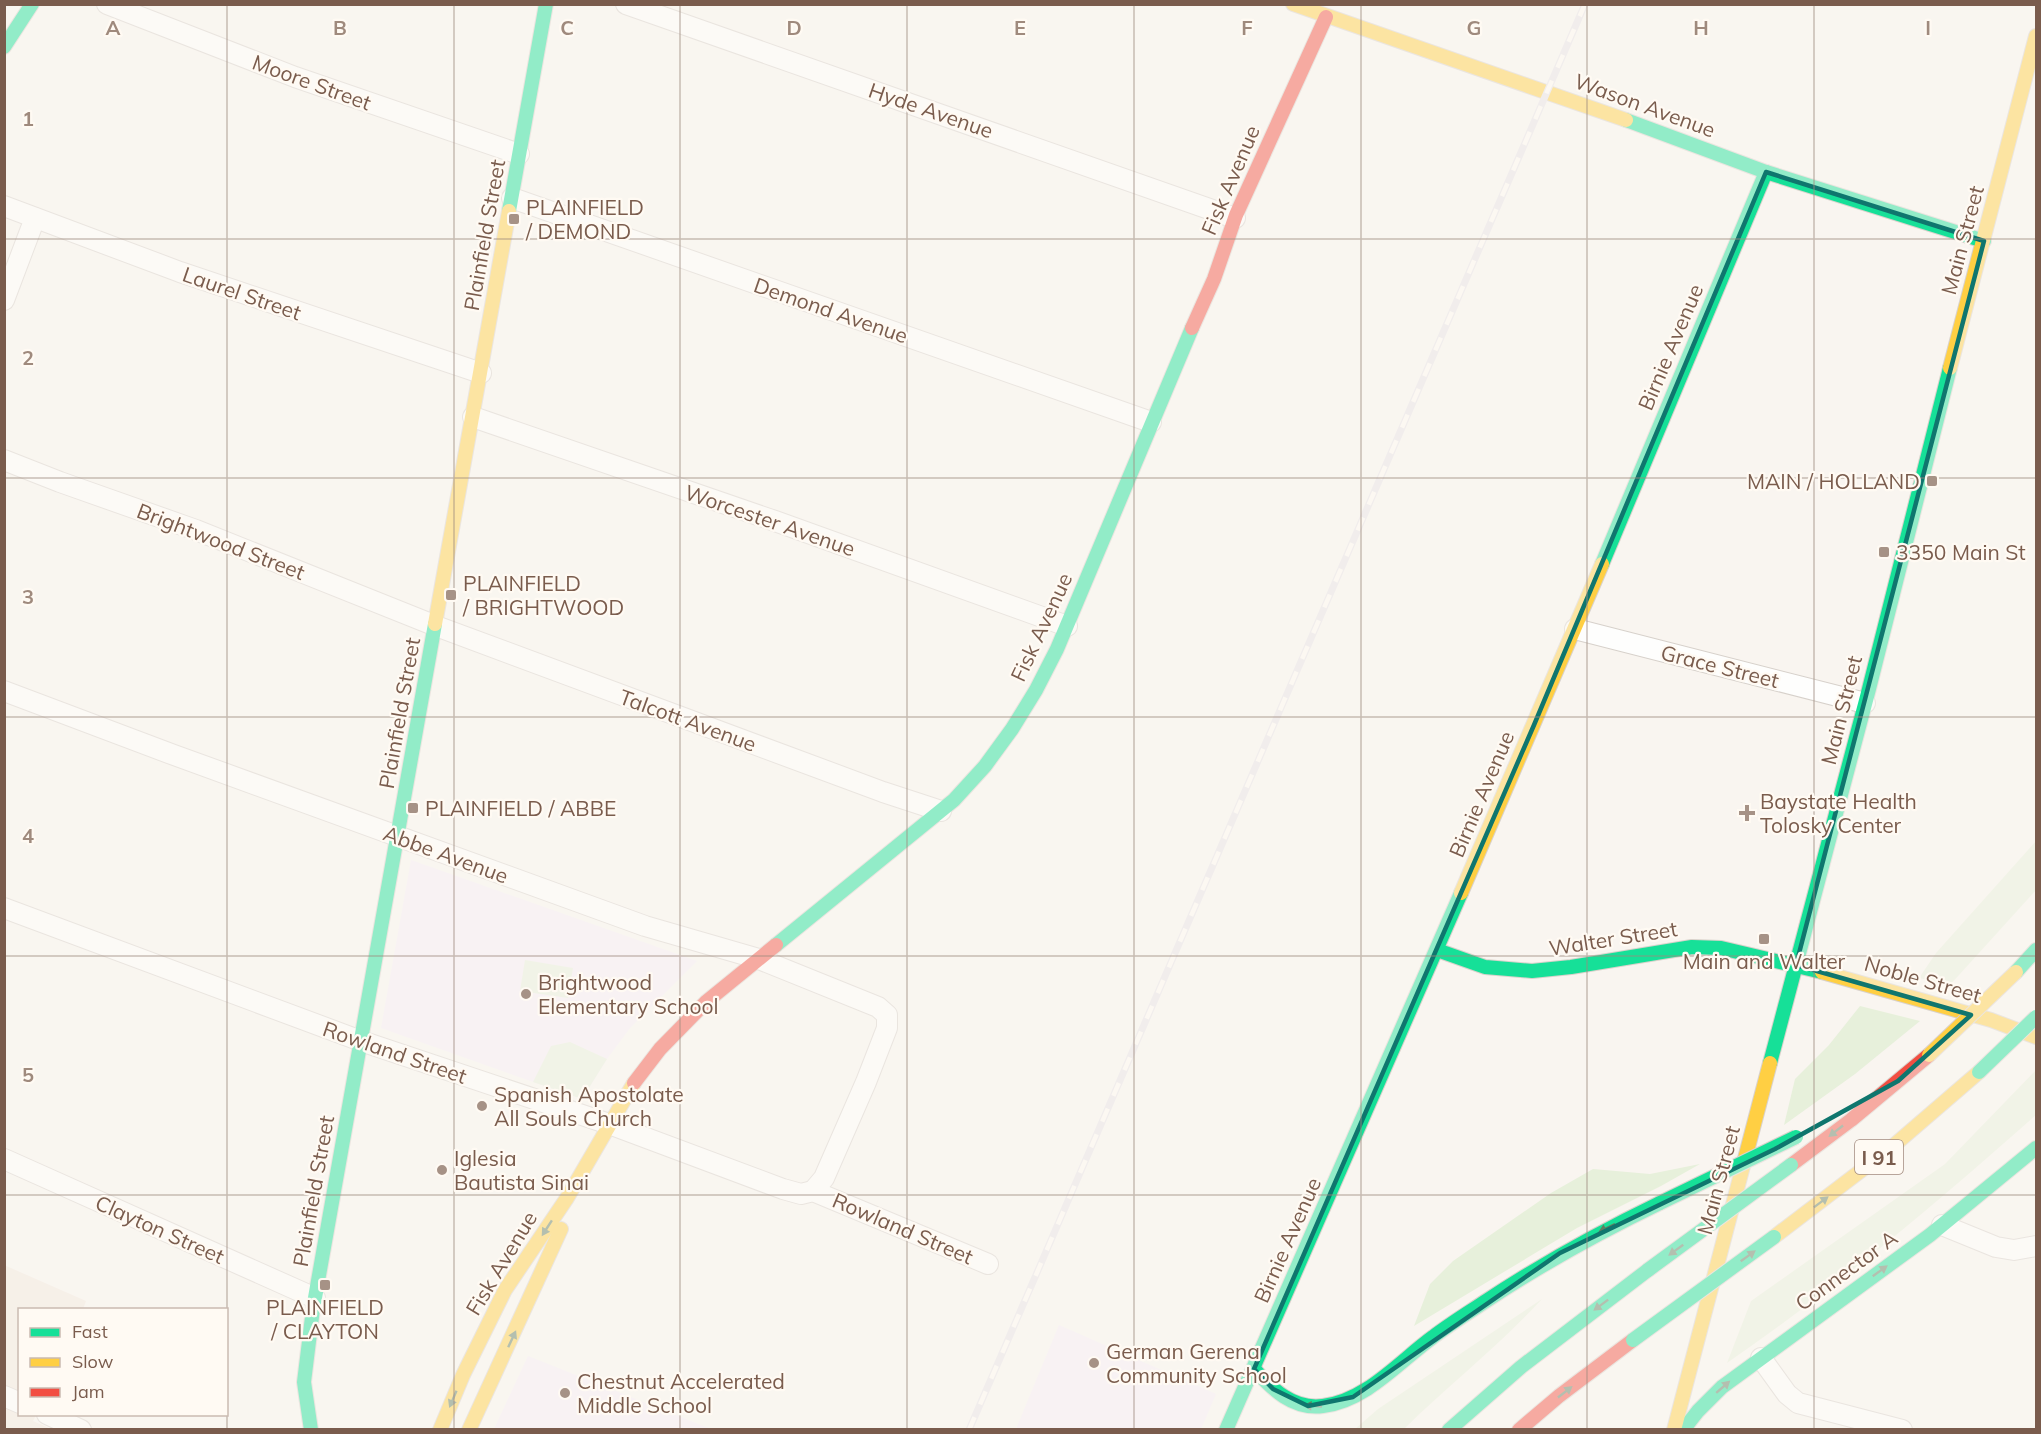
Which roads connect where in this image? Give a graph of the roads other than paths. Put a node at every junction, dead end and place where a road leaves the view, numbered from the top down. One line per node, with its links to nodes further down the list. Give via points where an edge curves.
1 (32, 4): 8 (main road)
2 (107, 4): 9 (street, Moore Street, via 296,77)
3 (546, 4): 9 (main road, Plainfield Street)
4 (626, 4): 14 (street, Hyde Avenue)
5 (1293, 4): 6 (main road, Wason Avenue)
6 (1326, 17): 10 (main road, Wason Avenue, via 1577,102); 14 (main road, Fisk Avenue)
7 (2037, 36): 15 (main road, Main Street)
8 (4, 47)
9 (519, 153): 11 (main road, Plainfield Street)
10 (1767, 172): 15 (main road, Wason Avenue); 23 (main road, Birnie Avenue)
11 (512, 198): 17 (main road, Plainfield Street); 19 (street, Demond Avenue)
12 (4, 206): 13 (street, Laurel Street)
13 (35, 218): 16 (street); 17 (street, Laurel Street, via 180,272)
14 (1235, 218): 19 (main road, Fisk Avenue)
15 (1984, 241): 25 (main road, Main Street)
16 (4, 300)
17 (481, 373): 18 (main road, Plainfield Street)
18 (473, 417): 21 (main road, Plainfield Street); 22 (street, Worcester Avenue)
19 (1151, 422): 22 (main road, Fisk Avenue)
20 (4, 460): 21 (street, Brightwood Street, via 196,530)
21 (436, 626): 26 (street, Talcott Avenue); 27 (main road, Plainfield Street)
22 (1067, 626): 26 (main road, Fisk Avenue, via 1012,731 978,776)
23 (1575, 629): 25 (street, Grace Street); 29 (main road, Birnie Avenue)
24 (4, 691): 27 (street, Abbe Avenue)
25 (1865, 703): 32 (main road, Main Street)
26 (941, 811): 31 (main road, Fisk Avenue)
27 (398, 837): 31 (street, Abbe Avenue, via 645,926); 35 (main road, Plainfield Street)
28 (4, 908): 35 (street, Rowland Street)
29 (1437, 950): 32 (main road, Walter Street, via 1485,967 1523,971 1706,946); 49 (main road, Birnie Avenue)
30 (2037, 950): 36 (main road, I 91, bridge)
31 (759, 959): 38 (main road, Fisk Avenue, via 706,1002 667,1041 633,1084); 42 (street, Abbe Avenue, via 870,1003 887,1015 887,1028 867,1082 824,1178)
32 (1796, 965): 34 (main road, Noble Street, via 1991,1020); 61 (main road, Main Street)
33 (2037, 1017): 60 (main road, I 91, one-way to 33, bridge, via 1559,1396 1883,1153)
34 (2037, 1037)
35 (361, 1041): 38 (street, Rowland Street); 46 (main road, Plainfield Street)
36 (1898, 1081): 37 (main road); 59 (main road, I 91, one-way to 59, bridge, via 1548,1345)
37 (1827, 1120)
38 (609, 1124): 42 (street, Rowland Street, via 783,1189 801,1194); 56 (main road, Fisk Avenue, one-way to 56, via 567,1198 505,1290); 57 (main road, Fisk Avenue, one-way to 38)
39 (1802, 1135): 47 (main road, one-way to 47, bridge, via 1607,1228)
40 (2037, 1148): 43 (main road, Connector A)
41 (4, 1159): 46 (street, Clayton Street)
42 (813, 1191): 45 (street, Rowland Street)
43 (1942, 1226): 44 (street, via 1996,1247 2014,1250); 48 (main road, Connector A, one-way to 43)
44 (2037, 1246)
45 (988, 1264)
46 (315, 1298): 55 (main road, Plainfield Street, via 304,1375)
47 (1433, 1337): 49 (main road, one-way to 49, via 1353,1397 1331,1405 1308,1406 1291,1401); 53 (main road)
48 (1761, 1358): 62 (main road, Connector A, one-way to 48, via 1722,1387); 63 (street, via 1797,1403)
49 (1254, 1369): 58 (main road, Birnie Avenue)
50 (4, 1396): 51 (street)
51 (18, 1402)
52 (51, 1416): 54 (street)
53 (1341, 1417)
54 (81, 1430)
55 (311, 1430)
56 (440, 1430)
57 (469, 1430)
58 (1226, 1430)
59 (1449, 1430)
60 (1520, 1430)
61 (1674, 1430)
62 (1683, 1430)
63 (1902, 1430)

